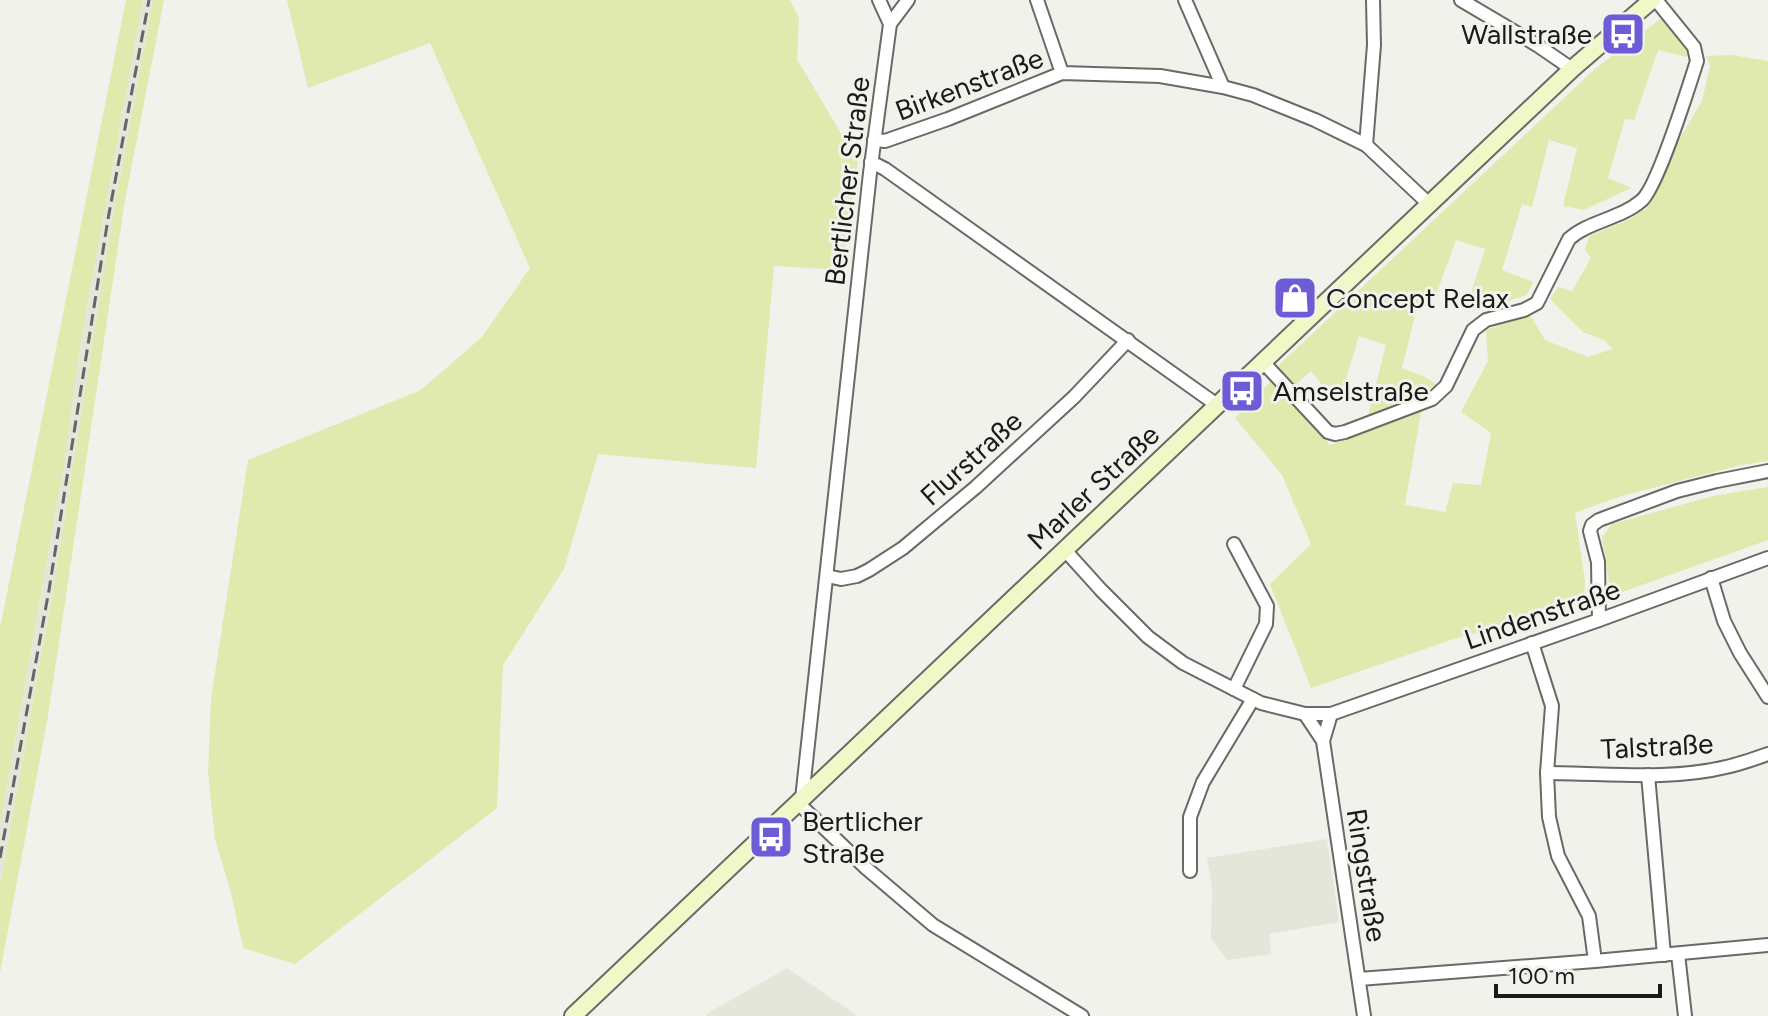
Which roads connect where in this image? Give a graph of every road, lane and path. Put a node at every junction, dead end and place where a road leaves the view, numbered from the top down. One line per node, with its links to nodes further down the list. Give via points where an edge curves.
1 (879, 0): 8 (street)
2 (908, 0): 8 (street)
3 (1037, 0): 10 (street)
4 (1185, 0): 11 (street)
5 (1373, 0): 13 (street)
6 (1461, 0): 9 (street)
7 (1654, 0): 9 (main road, Marler Straße); 17 (street, via 1694,47 1697,61 1645,198 1569,239 1537,303 1486,320 1473,330 1440,394 1335,434)
8 (890, 24): 12 (street, Bertlicher Straße)
9 (1572, 69): 15 (main road, Marler Straße)
10 (1062, 73): 11 (street, Birkenstraße, via 1160,76); 12 (street, Birkenstraße, via 948,119)
11 (1223, 87): 13 (street, Birkenstraße)
12 (874, 140): 14 (street, Bertlicher Straße)
13 (1366, 145): 15 (street, Birkenstraße)
14 (871, 162): 16 (street); 23 (street, Bertlicher Straße)
15 (1429, 204): 17 (main road, Marler Straße)
16 (1128, 340): 18 (street); 23 (street, Flurstraße, via 1062,408 903,548 857,576)
17 (1263, 362): 18 (main road, Marler Straße)
18 (1217, 405): 21 (main road, Marler Straße)
19 (1768, 471): 25 (street, via 1677,491 1592,525)
20 (1234, 544): 27 (street, via 1268,617)
21 (1064, 549): 27 (street, Lindenstraße, via 1148,637 1183,663); 36 (main road, Marler Straße)
22 (1768, 558): 24 (street, Lindenstraße)
23 (827, 576): 36 (street, Bertlicher Straße)
24 (1711, 578): 25 (street, Lindenstraße); 28 (street, via 1724,621)
25 (1599, 620): 26 (street, Lindenstraße)
26 (1532, 643): 31 (street, Lindenstraße); 34 (street, via 1552,706)
27 (1234, 689): 29 (street, Lindenstraße)
28 (1768, 697)
29 (1253, 699): 30 (street, Lindenstraße); 37 (street, via 1198,794 1190,817)
30 (1305, 714): 31 (street, Lindenstraße); 32 (street, Ringstraße)
31 (1331, 714): 32 (street, Ringstraße)
32 (1323, 741): 41 (street, Ringstraße)
33 (1768, 754): 35 (street, Talstraße, via 1725,768)
34 (1547, 773): 35 (street, Talstraße); 40 (street, via 1558,856 1589,916)
35 (1648, 775): 39 (street)
36 (800, 801): 42 (main road, Marler Straße); 43 (street, via 933,925)
37 (1190, 871)
38 (1768, 945): 39 (street)
39 (1671, 954): 40 (street); 45 (street)
40 (1595, 961): 41 (street)
41 (1359, 979): 44 (street, Ringstraße)
42 (573, 1016)
43 (1082, 1016)
44 (1364, 1016)
45 (1685, 1016)

